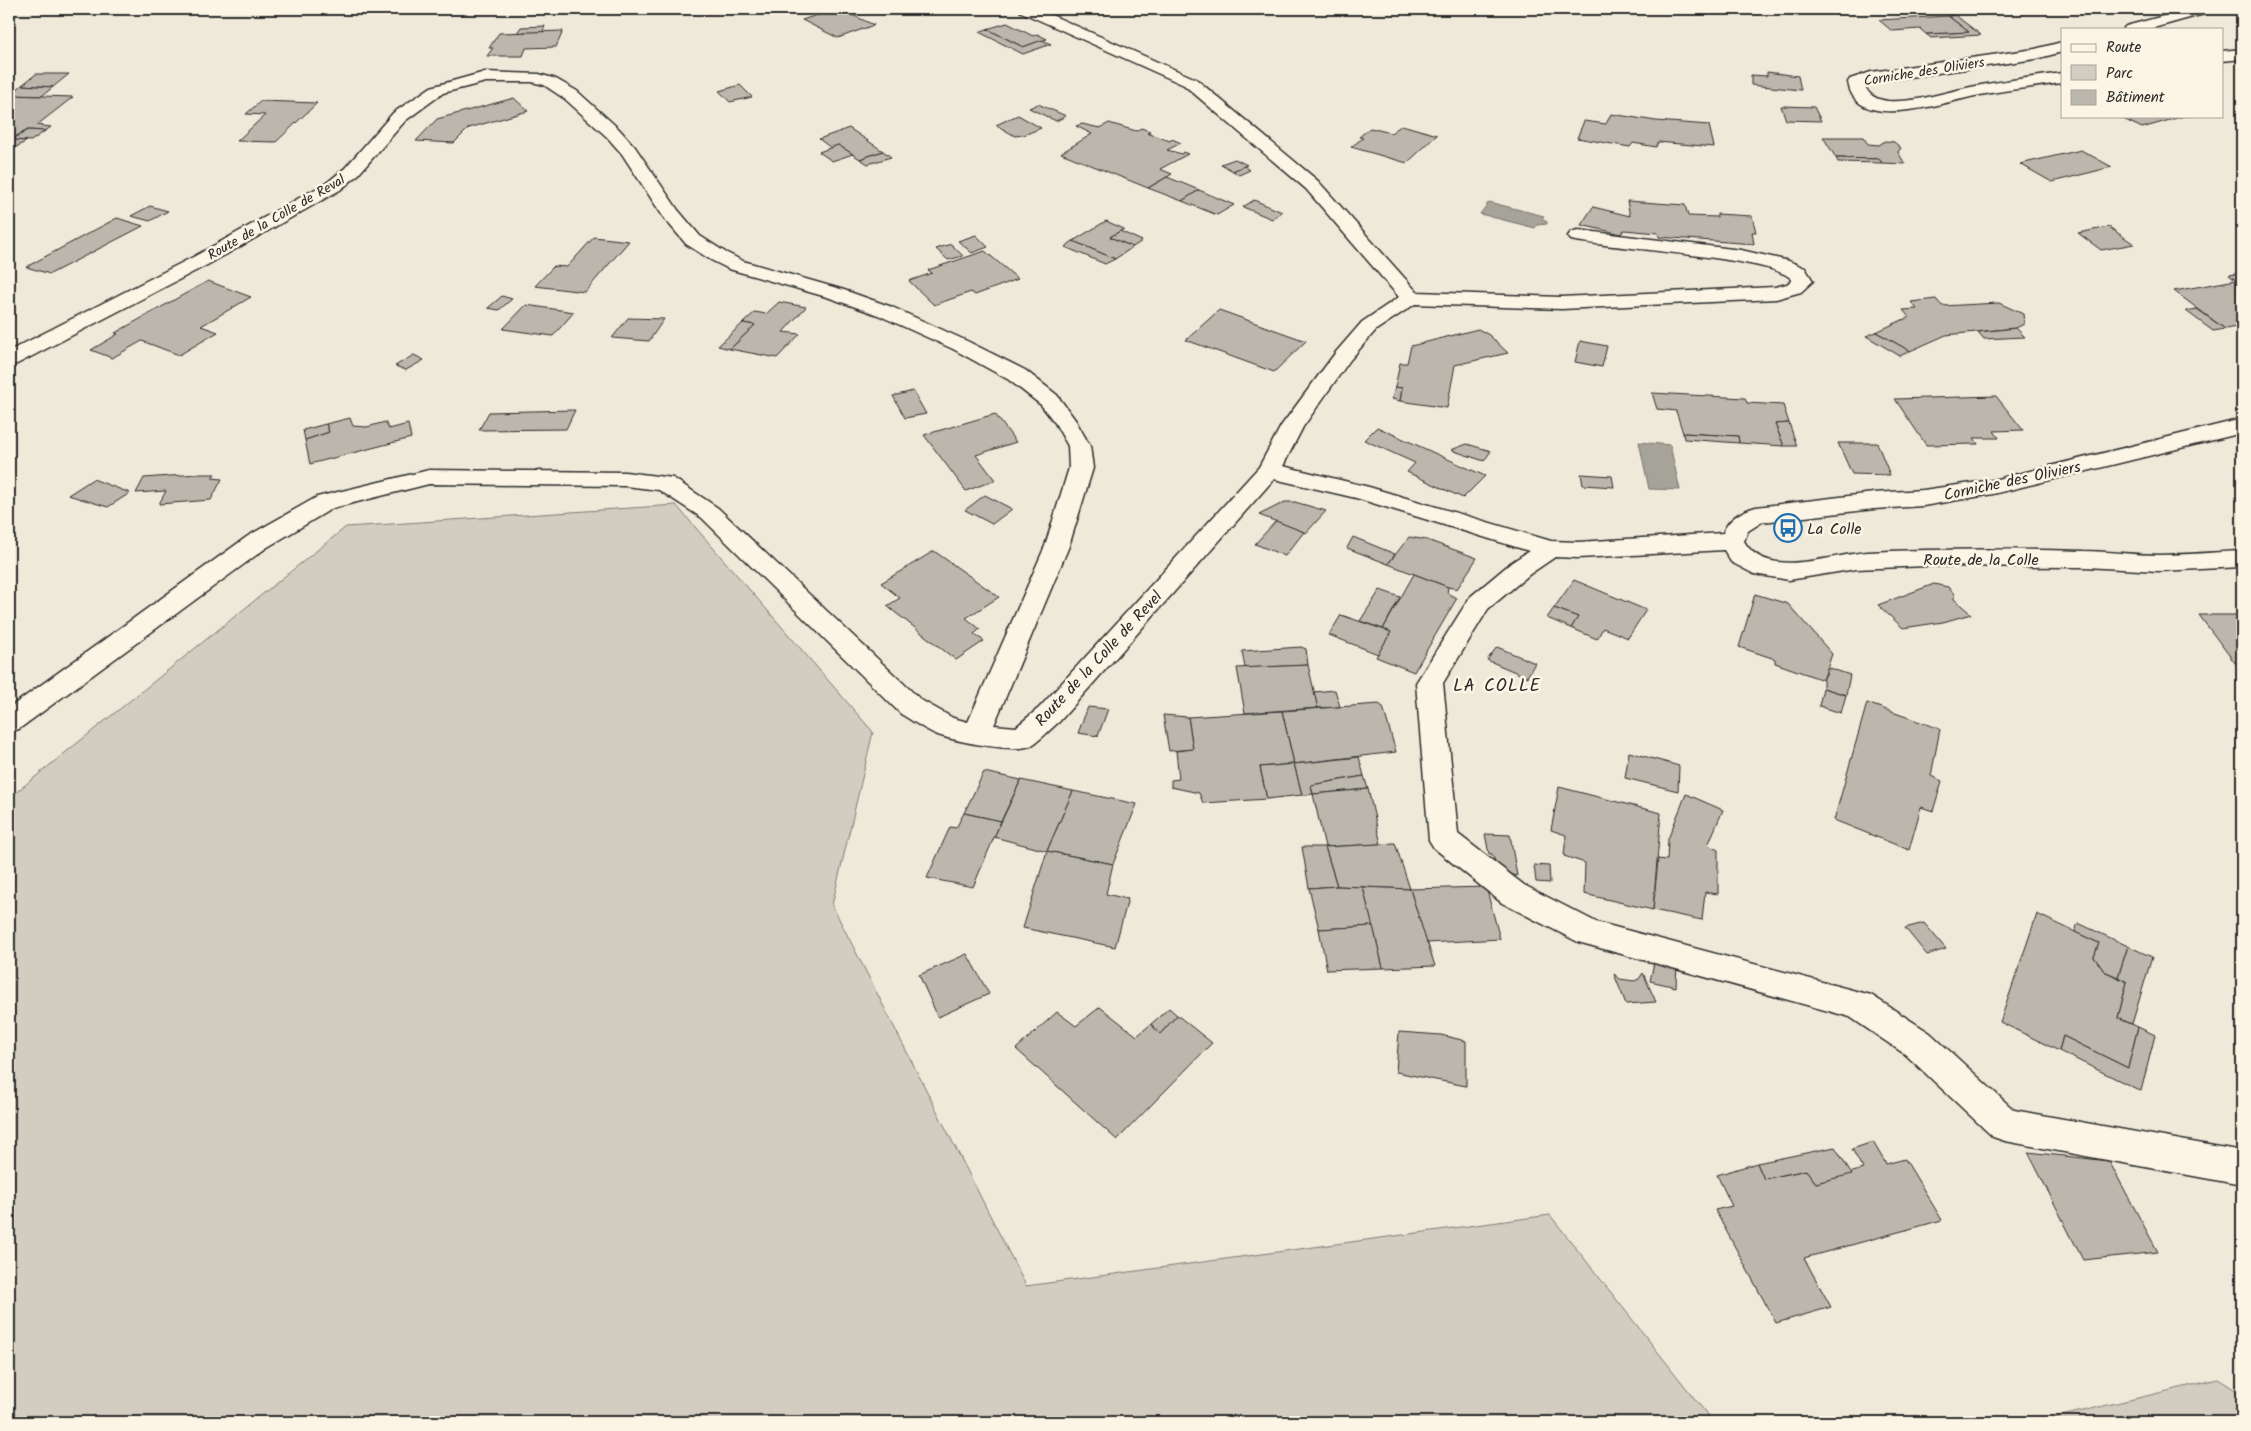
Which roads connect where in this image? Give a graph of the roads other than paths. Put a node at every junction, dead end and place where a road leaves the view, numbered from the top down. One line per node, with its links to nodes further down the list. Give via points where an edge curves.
1 (1026, 9): 9 (street, via 1190,82 1312,186)
2 (2206, 9): 3 (street)
3 (2135, 28)
4 (2061, 47): 7 (street, Corniche des Oliviers, via 2036,54 1871,77 1856,82 1856,89 1860,96 1876,103 1905,106)
5 (2242, 54): 6 (street)
6 (2224, 56)
7 (2061, 78)
8 (1578, 236): 9 (street, via 1741,256 1798,272 1803,281 1794,288 1776,293 1651,300 1561,303)
9 (1411, 298): 12 (street, Route de la Colle de Revel, via 1369,326 1343,356 1292,426)
10 (9, 359): 17 (street, Route de la Colle de Reval, via 202,260 334,186 352,172 399,117 437,90 485,78 533,78 550,82 564,90 624,145 671,214 693,240 736,265 885,311 960,345 1017,375 1049,400 1065,421 1078,446 1081,468 1058,546)
11 (2242, 426): 13 (street, Corniche des Oliviers, via 1993,488 1756,515 1737,527)
12 (1269, 470): 14 (street, via 1361,492); 17 (street, Route de la Colle de Revel, via 1049,715 1022,738)
13 (1732, 541): 14 (street); 15 (street, Route de la Colle, via 1740,556 1763,568 1789,572 1856,561 1918,558 2085,559 2159,564)
14 (1550, 549): 18 (street, via 1479,603 1429,683 1444,840 1513,894 1589,933 1859,1005 1918,1044 2005,1125)
15 (2242, 559)
16 (9, 722): 17 (street, Route de la Colle de Revel, via 257,542 324,502 428,477 625,479 665,483 710,513 911,706 946,727)
17 (976, 734)
18 (2242, 1168)

